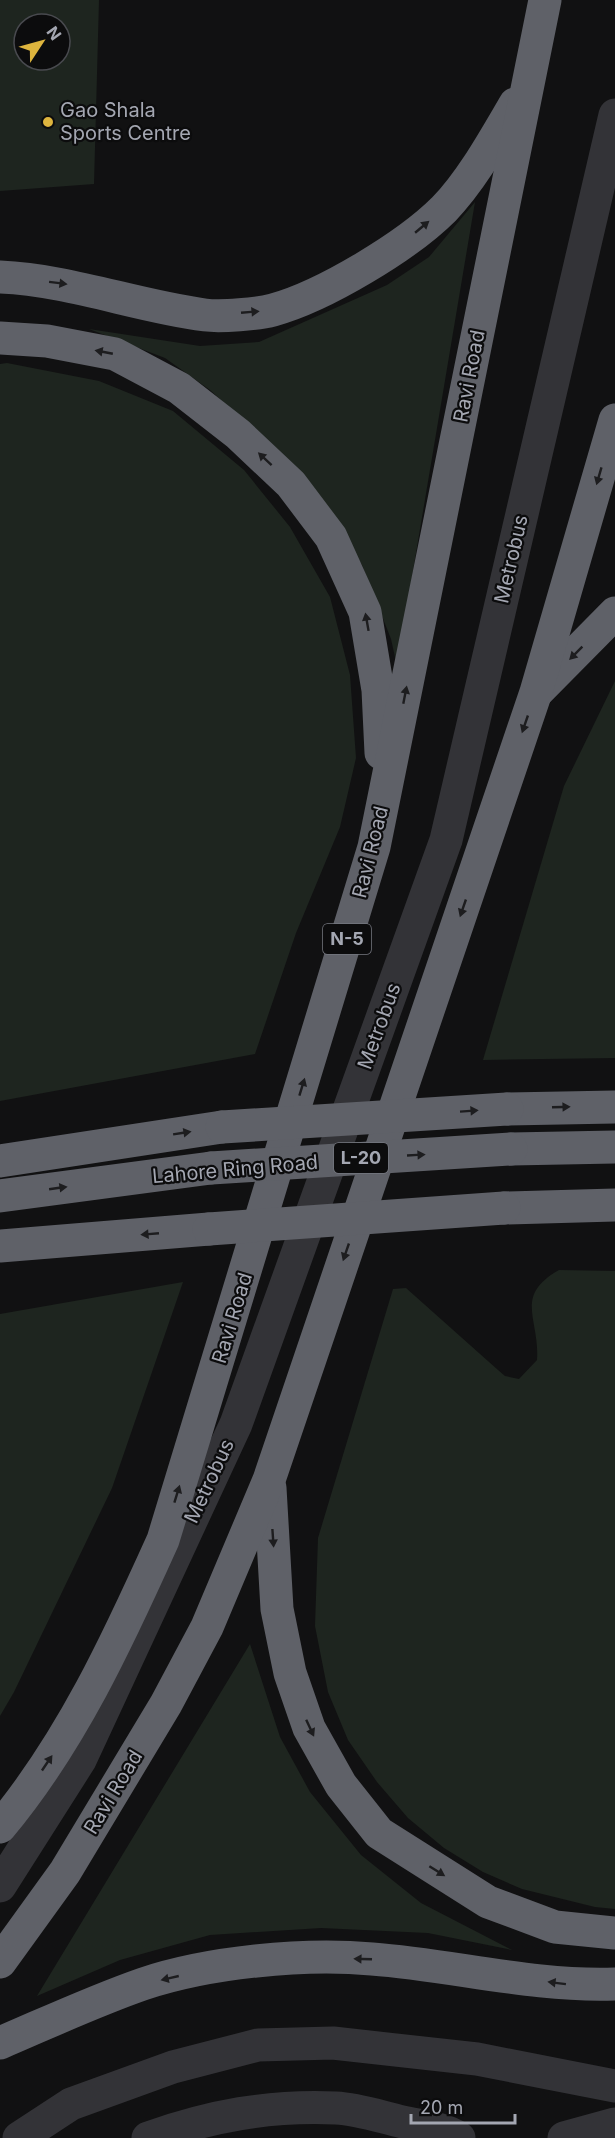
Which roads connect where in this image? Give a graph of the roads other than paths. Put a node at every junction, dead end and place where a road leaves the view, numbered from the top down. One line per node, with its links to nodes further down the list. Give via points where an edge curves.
1 (545, 0): 2 (highway, Ravi Road / N-5)
2 (528, 81): 4 (highway, one-way to 2, via 66,284 207,315 273,310 341,281 406,241 445,208 489,147); 9 (highway, Ravi Road / N-5, one-way to 2)
3 (615, 115): 22 (lane, Metrobus, via 446,840 236,1424 80,1760)
4 (0, 277)
5 (0, 338): 9 (highway, one-way to 5, via 381,763 378,690 365,612 325,528 291,484 238,434 179,388 115,354 47,341)
6 (615, 420): 8 (highway, Ravi Road, one-way to 8)
7 (615, 613): 8 (highway, one-way to 8)
8 (536, 692): 20 (highway, Ravi Road, one-way to 20)
9 (375, 847): 21 (highway, Ravi Road / N-5, one-way to 9, via 82,1705 121,1634 163,1540)
10 (615, 1107): 12 (highway, one-way to 10, bridge, via 222,1127 507,1109)
11 (0, 1137): 12 (highway, via 51,1132)
12 (144, 1139): 14 (highway)
13 (615, 1147): 15 (highway, Lahore Ring Road / L-20, one-way to 13, bridge, via 211,1168 511,1149)
14 (0, 1161)
15 (0, 1196)
16 (615, 1205): 17 (highway)
17 (568, 1207): 18 (highway); 19 (highway, one-way to 19, bridge, via 504,1208)
18 (615, 1221)
19 (0, 1246)
20 (269, 1480): 23 (highway, one-way to 23, via 277,1609 290,1673 309,1728 341,1785 379,1833 488,1902 555,1927); 24 (highway, Ravi Road, via 207,1627 166,1704 65,1872)
21 (6, 1817)
22 (0, 1886)
23 (615, 1933)
24 (0, 1962)
25 (615, 1984): 26 (highway, one-way to 26, via 579,1986 371,1959 289,1958 203,1970 144,1984)
26 (0, 2043)
27 (615, 2086): 29 (lane, via 477,2059 333,2043 258,2045 173,2067 71,2104)
28 (615, 2124): 32 (lane)
29 (19, 2138)
30 (148, 2138): 31 (lane, via 231,2113 338,2108 432,2128)
31 (459, 2138)
32 (564, 2138)

